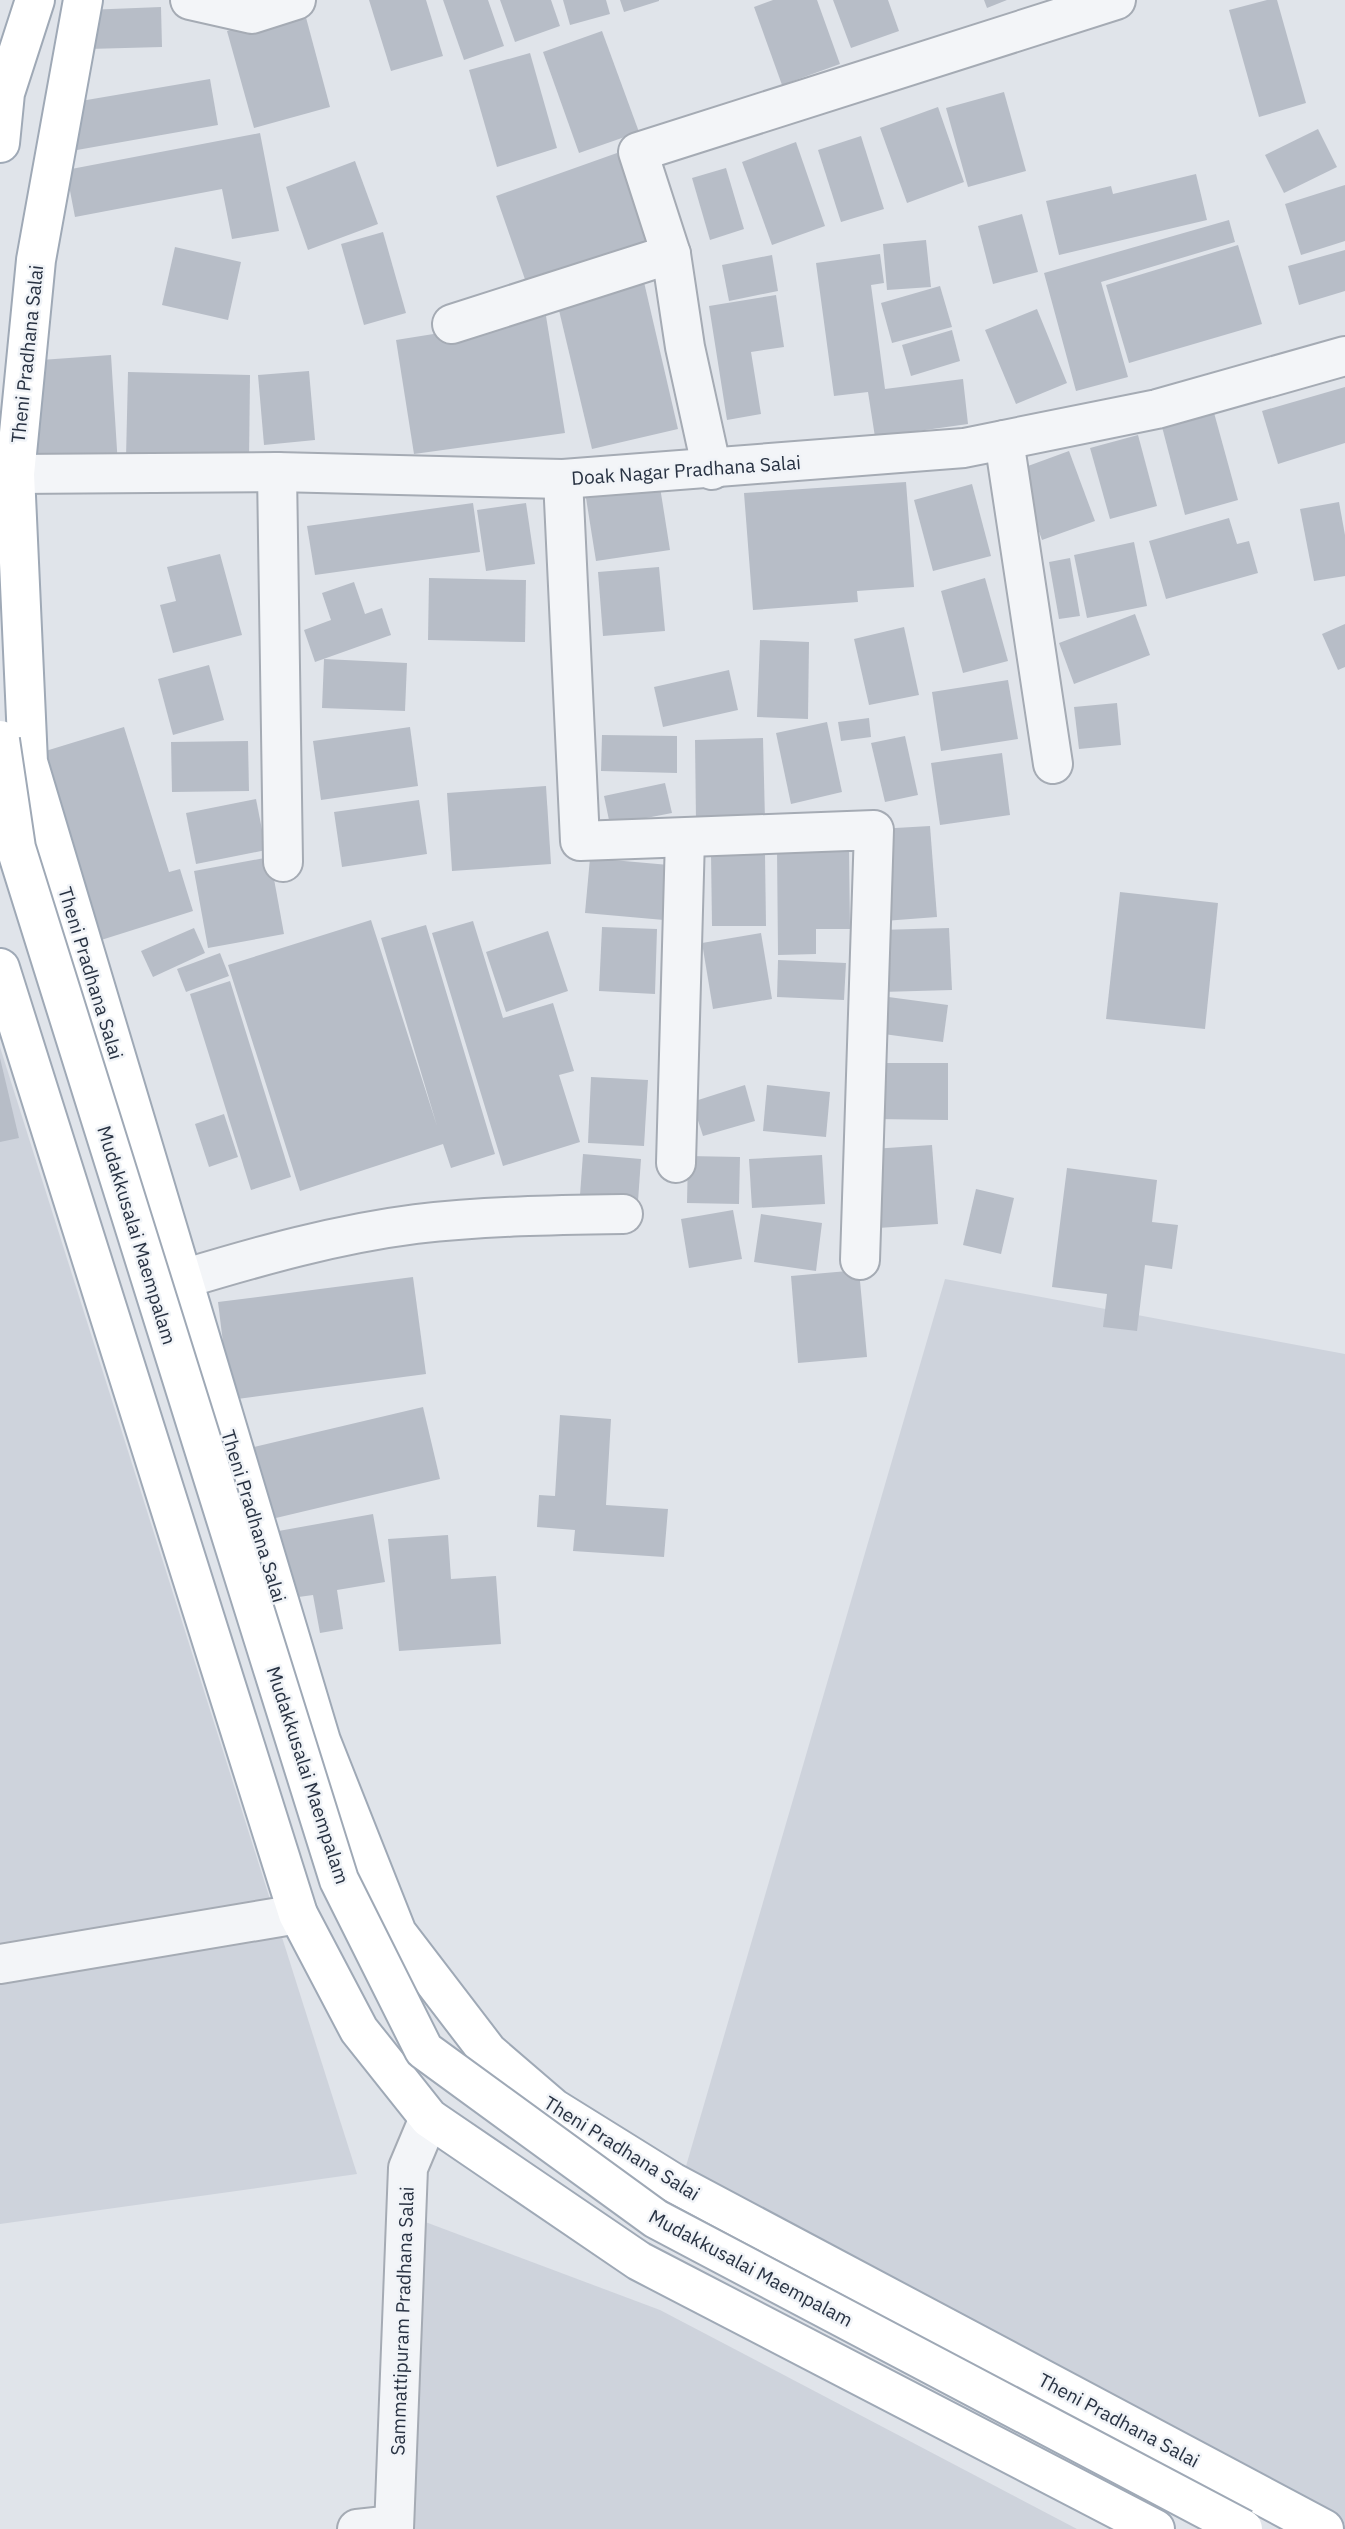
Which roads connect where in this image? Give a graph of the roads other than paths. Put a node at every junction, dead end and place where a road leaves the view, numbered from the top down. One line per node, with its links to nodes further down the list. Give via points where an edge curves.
1 (35, 0): 6 (main road, via 5,93)
2 (83, 0): 8 (main road, Theni Pradhana Salai, via 36,260)
3 (190, 0): 4 (street, via 252,13)
4 (296, 0)
5 (1116, 0): 7 (street, via 638,152)
6 (0, 143)
7 (671, 254): 9 (street); 12 (street, via 685,347)
8 (15, 318): 14 (main road, Theni Pradhana Salai)
9 (452, 324)
10 (1345, 356): 11 (street, Doak Nagar Pradhana Salai, via 1157,409)
11 (1004, 440): 12 (street, Doak Nagar Pradhana Salai, via 964,448); 17 (street)
12 (712, 470): 15 (street, Doak Nagar Pradhana Salai)
13 (277, 472): 14 (street, Doak Nagar Pradhana Salai); 15 (street, Doak Nagar Pradhana Salai); 19 (street)
14 (15, 474): 24 (main road, Theni Pradhana Salai, via 28,762)
15 (563, 480): 18 (street, via 580,841)
16 (0, 740): 32 (main road, Mudakkusalai Maempalam, bridge, via 16,848 339,1880 424,2050 656,2219)
17 (1053, 764)
18 (685, 838): 21 (street); 23 (street, via 874,831)
19 (283, 862)
20 (0, 968): 25 (main road)
21 (676, 1163)
22 (623, 1214): 24 (street, via 415,1224 264,1255)
23 (860, 1260)
24 (183, 1279): 27 (main road, Theni Pradhana Salai, via 321,1741 397,1933)
25 (298, 1913): 26 (street); 28 (main road, via 359,2029)
26 (0, 1964)
27 (488, 2052): 28 (main road); 33 (main road, Theni Pradhana Salai, via 553,2108 672,2182)
28 (429, 2118): 29 (street, Sammattipuram Pradhana Salai, via 408,2168); 31 (main road, via 639,2261)
29 (394, 2527): 30 (street)
30 (357, 2529)
31 (1155, 2529)
32 (1243, 2529)
33 (1324, 2529)

